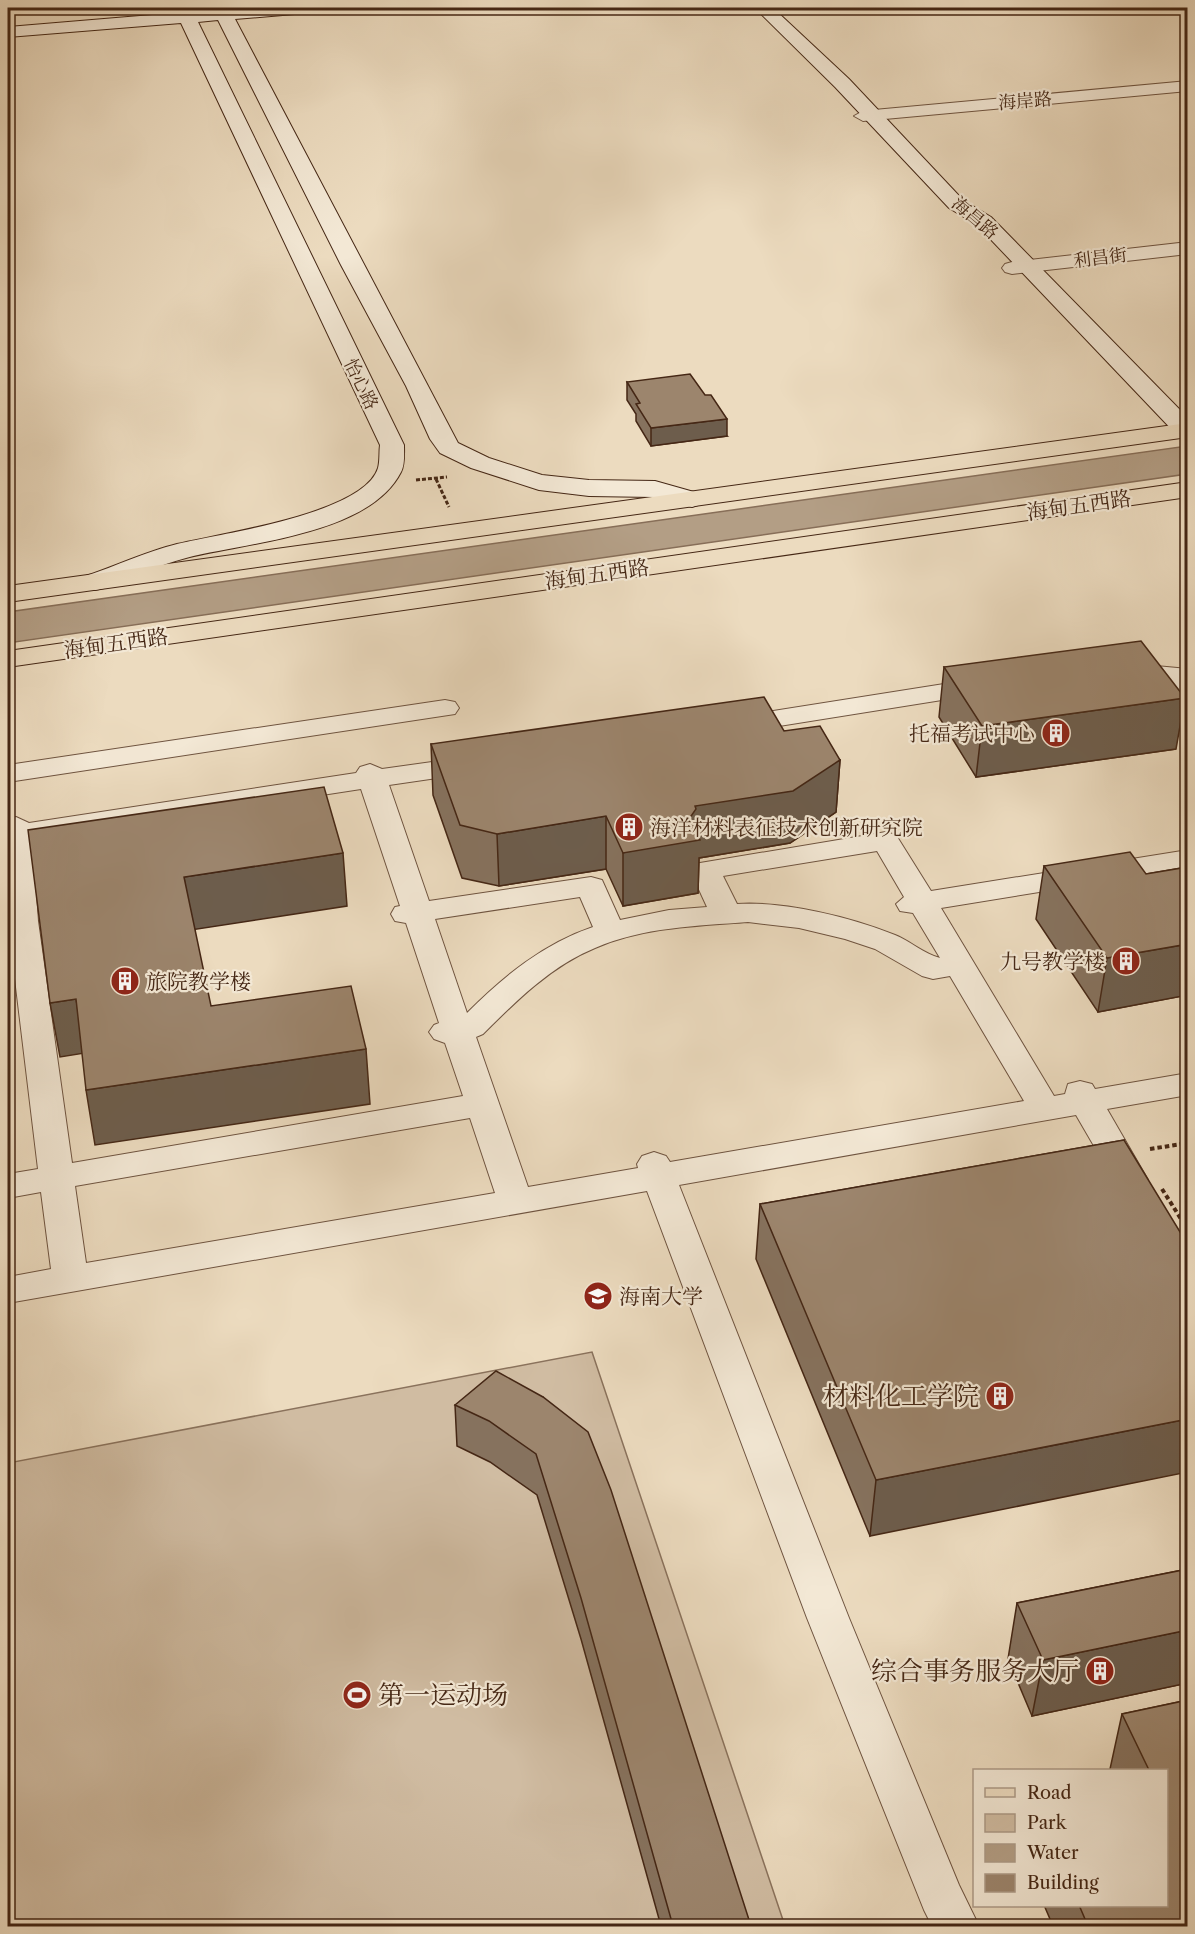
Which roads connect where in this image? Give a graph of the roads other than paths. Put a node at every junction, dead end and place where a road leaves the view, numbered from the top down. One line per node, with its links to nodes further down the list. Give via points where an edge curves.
1 (264, 8): 5 (street)
2 (306, 8): 5 (street)
3 (748, 8): 9 (street, 海昌路, via 801,61)
4 (763, 8): 9 (street, 海昌路)
5 (222, 10): 6 (street); 14 (street, via 449,448 480,463 539,482 655,489)
6 (184, 13): 7 (street); 15 (street, 怡心路, via 392,445 394,458 379,485 343,511 284,529 182,551)
7 (8, 30)
8 (1188, 86): 9 (street, 海岸路)
9 (868, 116): 11 (street, 海昌路, via 956,204 984,221)
10 (1188, 248): 11 (street, 利昌街)
11 (1020, 267): 12 (street, 海昌路)
12 (1180, 431): 14 (main road)
13 (1188, 489): 17 (main road, 海甸五西路)
14 (692, 499): 15 (main road)
15 (95, 582): 16 (main road)
16 (8, 594)
17 (8, 659)
18 (1100, 669): 20 (street)
19 (1004, 679): 22 (street)
20 (1185, 679)
21 (446, 708): 24 (street)
22 (708, 726)
23 (499, 758): 25 (street)
24 (8, 774)
25 (366, 777): 26 (street); 30 (street)
26 (11, 834): 34 (street)
27 (1188, 859): 29 (street)
28 (1188, 867): 29 (street)
29 (919, 907): 31 (street, via 875,843 705,870); 33 (street)
30 (412, 913): 32 (street, via 591,886); 35 (street)
31 (726, 914): 32 (street, via 669,919); 33 (street, via 774,915 853,931 886,942 933,969)
32 (610, 932): 35 (street, via 583,941 539,966 472,1027)
33 (954, 966): 40 (street)
34 (20, 982): 42 (street)
35 (452, 1030): 39 (street)
36 (1188, 1074): 38 (street)
37 (1188, 1084): 38 (street)
38 (1083, 1097): 40 (street); 46 (street)
39 (475, 1100): 42 (street); 45 (street)
40 (1036, 1105): 41 (street)
41 (649, 1171): 45 (street); 50 (street, via 848,1716); 51 (street, via 940,1895)
42 (51, 1173): 43 (street); 44 (street); 47 (street)
43 (8, 1174)
44 (8, 1186)
45 (506, 1196): 47 (street)
46 (1146, 1206)
47 (63, 1272): 48 (street); 49 (street)
48 (8, 1274)
49 (8, 1290)
50 (936, 1926)
51 (956, 1926)

